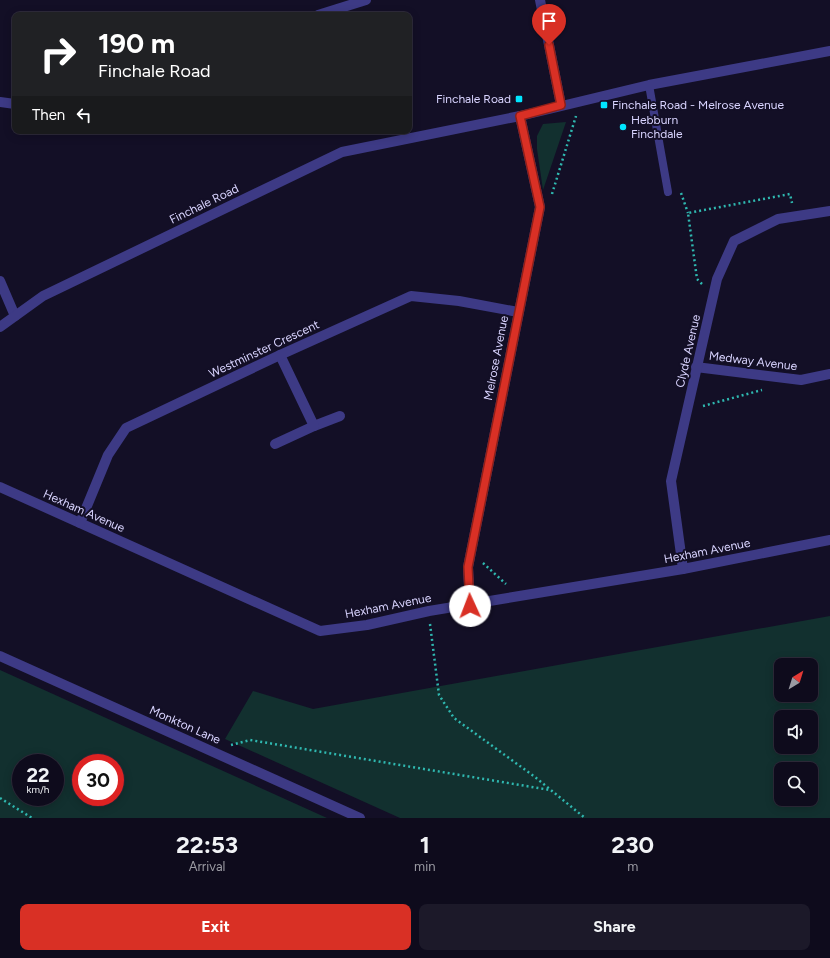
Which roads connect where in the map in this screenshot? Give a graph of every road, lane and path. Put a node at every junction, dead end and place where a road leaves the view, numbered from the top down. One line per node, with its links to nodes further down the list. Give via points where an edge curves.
1 (362, 0): 3 (street)
2 (540, 0): 9 (street)
3 (327, 12)
4 (830, 51): 5 (street, Finchale Road)
5 (649, 86): 6 (street, Finchale Road); 11 (lane)
6 (584, 100): 9 (street, Finchale Road); 12 (path, via 574,120 549,204)
7 (0, 102): 8 (street)
8 (12, 104)
9 (561, 105): 10 (street, Finchale Road)
10 (520, 116): 12 (street, Melrose Avenue); 18 (street, Finchale Road, via 342,152 43,296)
11 (668, 192)
12 (540, 207): 17 (street, Melrose Avenue)
13 (830, 211): 14 (street, Clyde Avenue)
14 (796, 216): 16 (street, Clyde Avenue, via 778,219 734,241 717,279); 16 (path, via 790,194 688,213 696,279)
15 (0, 281): 18 (street)
16 (715, 294): 21 (street, Clyde Avenue)
17 (518, 312): 20 (street, Westminster Crescent, via 459,301 411,296); 31 (street, Melrose Avenue)
18 (16, 316): 19 (street, Finchale Road)
19 (0, 326)
20 (280, 355): 26 (street); 29 (street, Westminster Crescent, via 126,428 108,455)
21 (696, 367): 22 (street, Medway Avenue, via 801,380); 24 (street, Clyde Avenue)
22 (830, 374)
23 (763, 390): 24 (path)
24 (688, 409): 32 (street, Clyde Avenue, via 671,481)
25 (340, 416): 26 (street)
26 (314, 426): 27 (street)
27 (275, 444)
28 (0, 487): 29 (street, Hexham Avenue)
29 (80, 523): 35 (street, Hexham Avenue, via 320,631 367,625)
30 (830, 540): 32 (street, Hexham Avenue)
31 (471, 552): 33 (path); 34 (street, Melrose Avenue, via 468,567)
32 (683, 569): 33 (street, Hexham Avenue)
33 (519, 597): 34 (street, Hexham Avenue)
34 (470, 606): 35 (street, Hexham Avenue)
35 (429, 611): 38 (path, via 439,695 454,718)
36 (0, 656): 37 (street, Monkton Lane)
37 (209, 750): 38 (path, via 250,740); 41 (street, Monkton Lane)
38 (550, 790): 42 (path)
39 (0, 798): 40 (path)
40 (32, 818)
41 (360, 818)
42 (585, 818)

